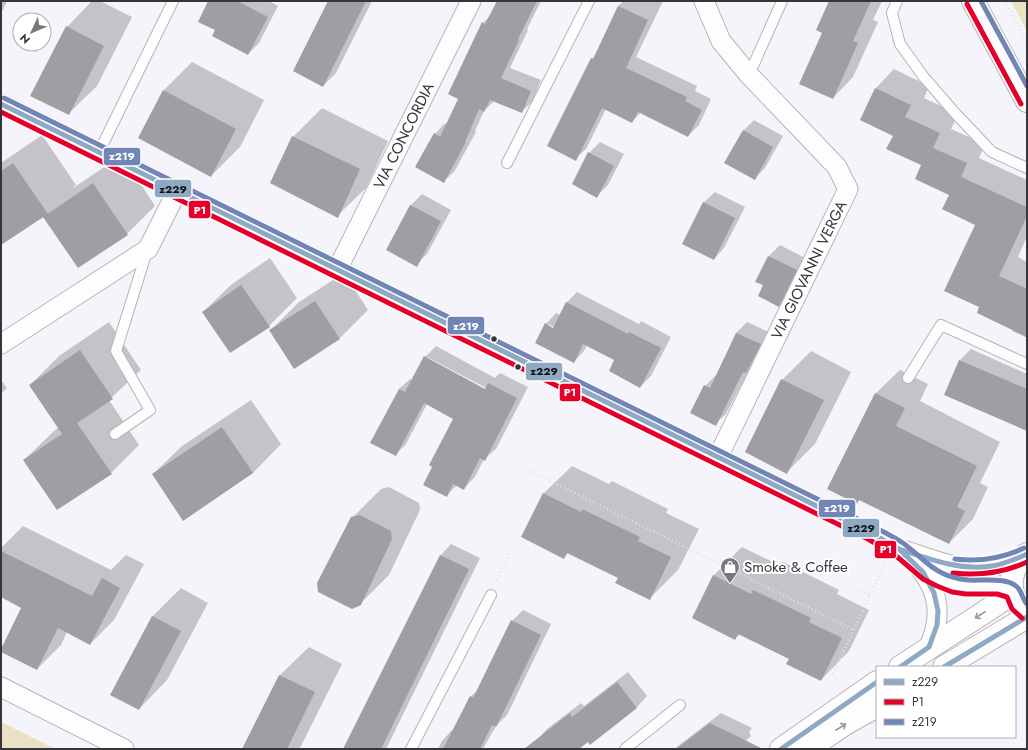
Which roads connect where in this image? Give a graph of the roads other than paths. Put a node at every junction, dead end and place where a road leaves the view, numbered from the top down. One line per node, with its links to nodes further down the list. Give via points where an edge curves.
1 (173, 1): 11 (lane)
2 (471, 1): 16 (street, VIA CONCORDIA)
3 (589, 1): 12 (lane)
4 (704, 1): 8 (street, VIA GIOVANNI VERGA, via 721,41)
5 (782, 1): 8 (lane)
6 (897, 1): 13 (lane, via 892,13 900,44 922,76 992,152)
7 (973, 1): 9 (street)
8 (749, 75): 21 (street, VIA GIOVANNI VERGA, via 837,167 848,189)
9 (1027, 101)
10 (1, 104): 11 (street)
11 (99, 152): 14 (street)
12 (507, 162)
13 (1027, 168)
14 (177, 191): 15 (street); 16 (street)
15 (148, 249): 17 (street); 20 (lane, via 116,351 150,410)
16 (337, 270): 21 (street)
17 (1, 344)
18 (1027, 364): 19 (lane, via 941,325)
19 (908, 378)
20 (115, 434)
21 (718, 458): 22 (street)
22 (899, 549): 23 (street, via 954,566 970,568 994,566); 24 (street)
23 (1026, 555): 25 (street, via 1017,563 1013,572)
24 (916, 564): 25 (street, via 927,574 954,585 998,587); 29 (street, via 931,587 938,611 937,625)
25 (1012, 592): 27 (street, via 1018,605); 29 (street, one-way to 29)
26 (490, 595): 37 (lane)
27 (1027, 613)
28 (1027, 618): 31 (street)
29 (929, 647): 30 (street)
30 (901, 666)
31 (946, 666)
32 (876, 683): 39 (street)
33 (1, 687): 36 (street)
34 (680, 705): 38 (lane)
35 (876, 707): 40 (street, one-way to 35)
36 (124, 749)
37 (411, 749)
38 (625, 749)
39 (781, 749)
40 (808, 749)

